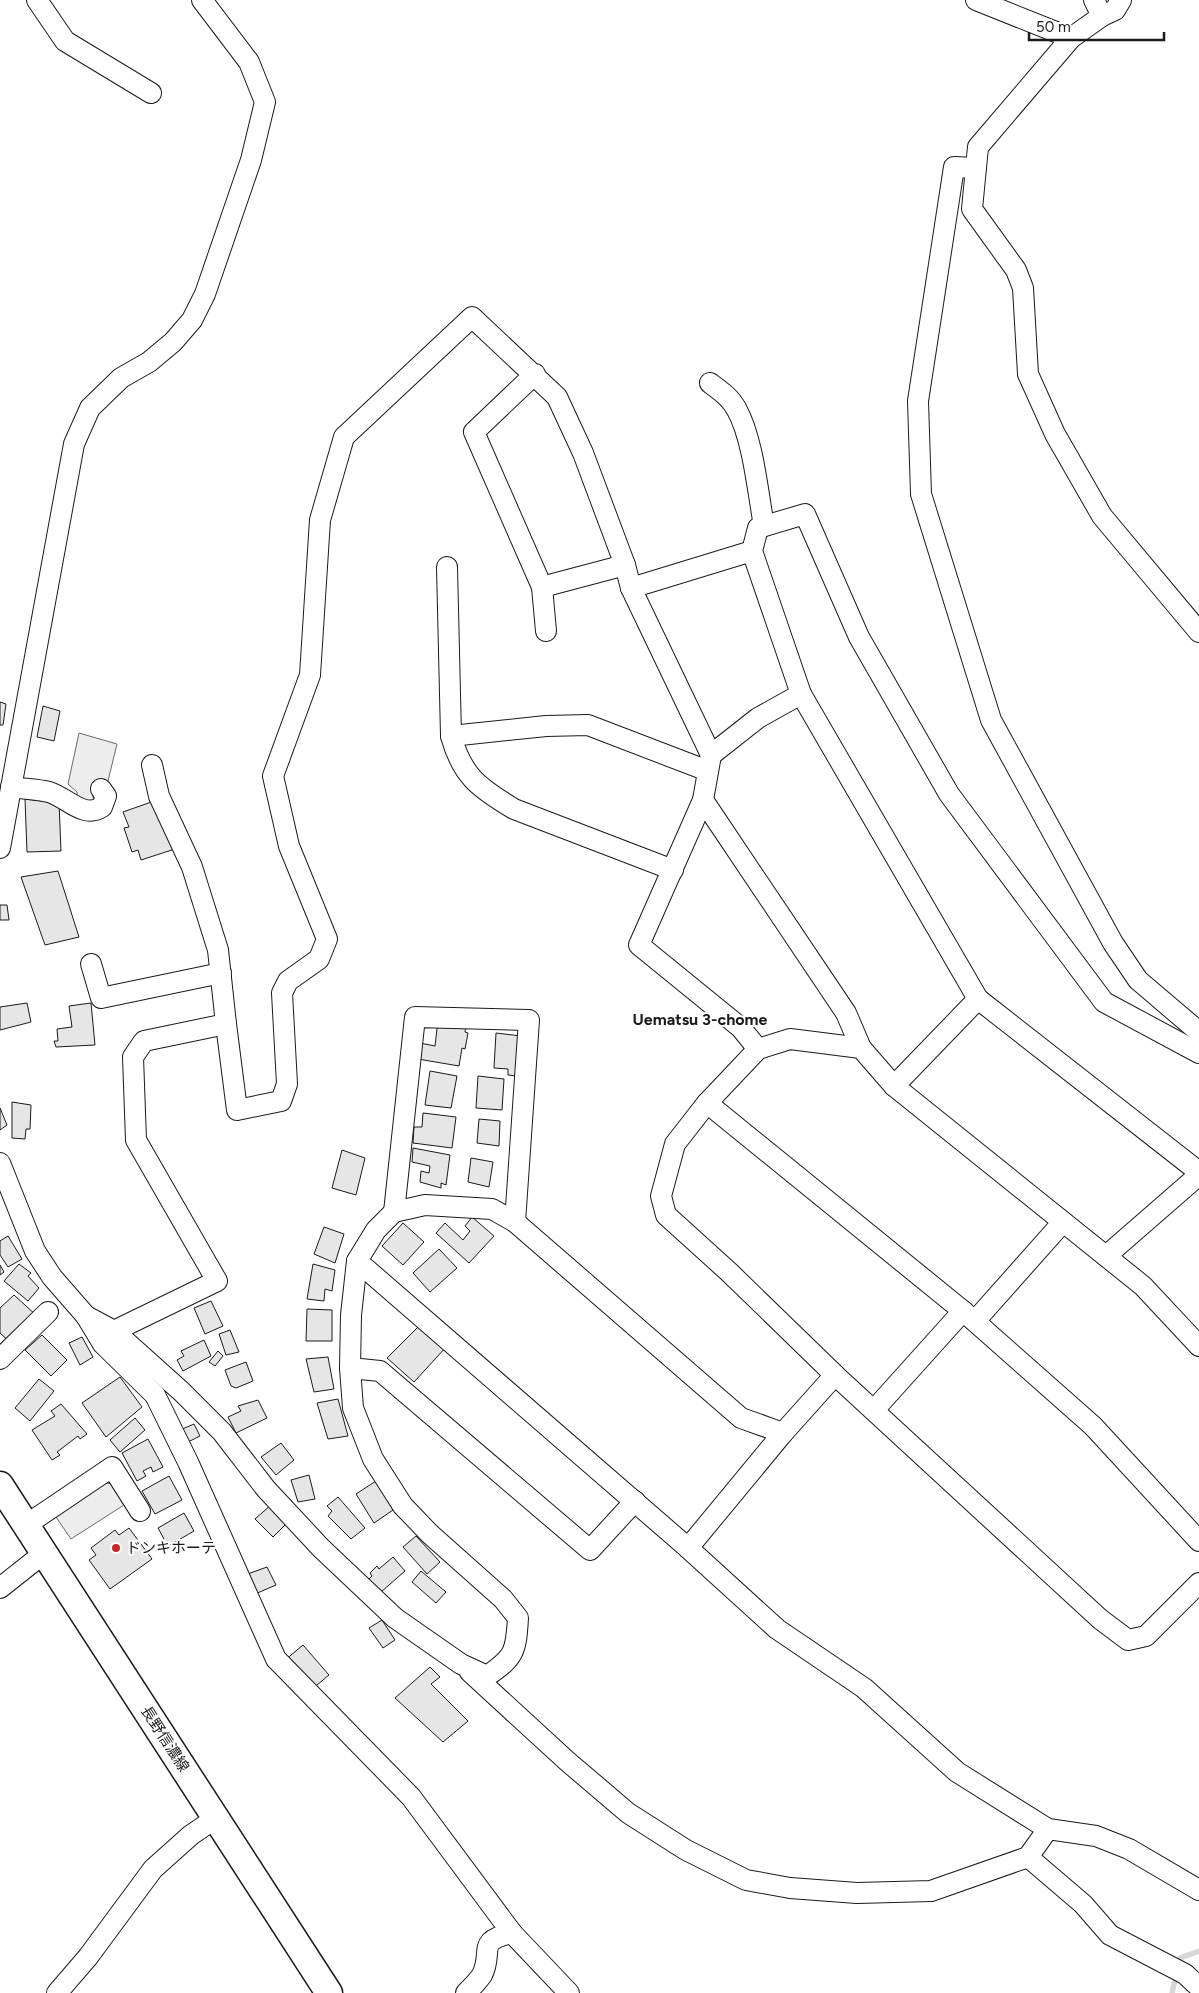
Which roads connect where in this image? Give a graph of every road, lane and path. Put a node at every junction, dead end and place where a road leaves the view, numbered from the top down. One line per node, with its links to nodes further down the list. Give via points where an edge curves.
1 (37, 0): 7 (street, via 65,40)
2 (202, 0): 23 (street, via 249,62 265,102 256,141 205,294 192,320 173,342 149,362 121,378 90,408 74,444)
3 (976, 0): 6 (street)
4 (1121, 0): 5 (street, via 1115,10)
5 (1098, 8): 6 (street)
6 (1071, 38): 8 (street, via 978,147)
7 (150, 93)
8 (976, 168): 18 (street, via 972,210 1016,270 1022,288 1028,374 1055,434 1102,516); 32 (street, via 954,167 918,401 921,494 991,720 1113,943 1138,980)
9 (535, 374): 13 (street, via 557,397 583,453); 15 (street, via 474,432); 31 (street, via 472,316 344,437 320,520 310,675 273,776 289,846 327,939 319,959 288,981 282,993 287,1084 281,1101 237,1110)
10 (710, 383): 11 (street, via 726,394 737,410 753,462)
11 (764, 526): 12 (street, via 758,528); 35 (street, via 805,514 859,636 950,794 1104,1002)
12 (752, 551): 16 (street); 19 (street)
13 (625, 565): 15 (street); 16 (street)
14 (447, 567): 20 (street)
15 (542, 587): 17 (street)
16 (631, 588): 21 (street)
17 (546, 631)
18 (1199, 632)
19 (802, 694): 21 (street, via 758,718); 30 (street)
20 (451, 736): 21 (street, via 588,725); 27 (street, via 457,758 472,779 491,796 514,809)
21 (710, 763): 25 (street)
22 (152, 765): 29 (street, via 159,796 192,867 218,950)
23 (11, 787): 24 (street, via 50,792 81,810 95,812 102,807 106,796); 26 (street)
24 (101, 789)
25 (703, 800): 27 (street); 33 (street, via 846,1013)
26 (0, 848)
27 (673, 870): 34 (street, via 639,945 742,1028)
28 (91, 964): 29 (street, via 101,998)
29 (221, 973): 31 (street)
30 (978, 999): 36 (street); 39 (street)
31 (226, 1024): 48 (street, via 144,1041 133,1057 136,1140 217,1282)
32 (1199, 1032)
33 (861, 1048): 34 (street, via 790,1039); 36 (street)
34 (758, 1049): 37 (street)
35 (1199, 1053)
36 (894, 1086): 42 (street)
37 (706, 1103): 47 (street); 52 (street, via 675,1144 661,1196 666,1215)
38 (0, 1163): 46 (street, via 35,1251)
39 (1199, 1173): 43 (street)
40 (394, 1212): 41 (street, via 425,1206 492,1209); 41 (street, via 415,1017 529,1020); 44 (street, via 376,1230)
41 (516, 1222): 54 (street, via 742,1418)
42 (1063, 1222): 43 (street); 47 (street)
43 (1106, 1256): 49 (street)
44 (357, 1261): 51 (street, via 351,1314); 56 (street)
45 (48, 1312): 50 (street)
46 (86, 1316): 48 (street); 69 (street, via 103,1344 155,1395 276,1658 411,1797)
47 (969, 1316): 53 (street); 59 (street, via 1093,1426)
48 (114, 1331): 64 (street, via 222,1432 266,1489 321,1548 395,1618)
49 (1195, 1333)
50 (0, 1359)
51 (350, 1368): 56 (street, via 380,1371 590,1550); 64 (street, via 353,1408 373,1459 398,1498 430,1534 503,1599 518,1618 516,1647 503,1665 487,1676)
52 (835, 1375): 53 (street); 54 (street)
53 (874, 1410): 62 (street, via 1016,1544 1128,1640 1146,1636)
54 (782, 1433): 60 (street)
55 (0, 1485): 58 (main road, 長野信濃線)
56 (635, 1501): 60 (street)
57 (140, 1511): 58 (street, via 112,1467)
58 (26, 1525): 61 (main road, 長野信濃線)
59 (1199, 1541)
60 (688, 1548): 66 (street, via 777,1629 864,1688 957,1772)
61 (43, 1554): 63 (street); 65 (main road, 長野信濃線)
62 (1199, 1583)
63 (0, 1588)
64 (461, 1664): 67 (street, via 628,1813 686,1850 746,1880 790,1888 857,1893 931,1891)
65 (216, 1818): 71 (street, via 191,1835 153,1869 88,1957); 72 (main road, 長野信濃線)
66 (1048, 1829): 67 (street); 68 (street, via 1096,1836 1129,1849)
67 (1028, 1857): 70 (street, via 1082,1904 1110,1935 1186,1974)
68 (1199, 1890)
69 (512, 1933): 73 (street, via 495,1937 488,1945 482,1975); 74 (street)
70 (1199, 1987)
71 (56, 1993)
72 (328, 1993)
73 (466, 1993)
74 (569, 1993)

